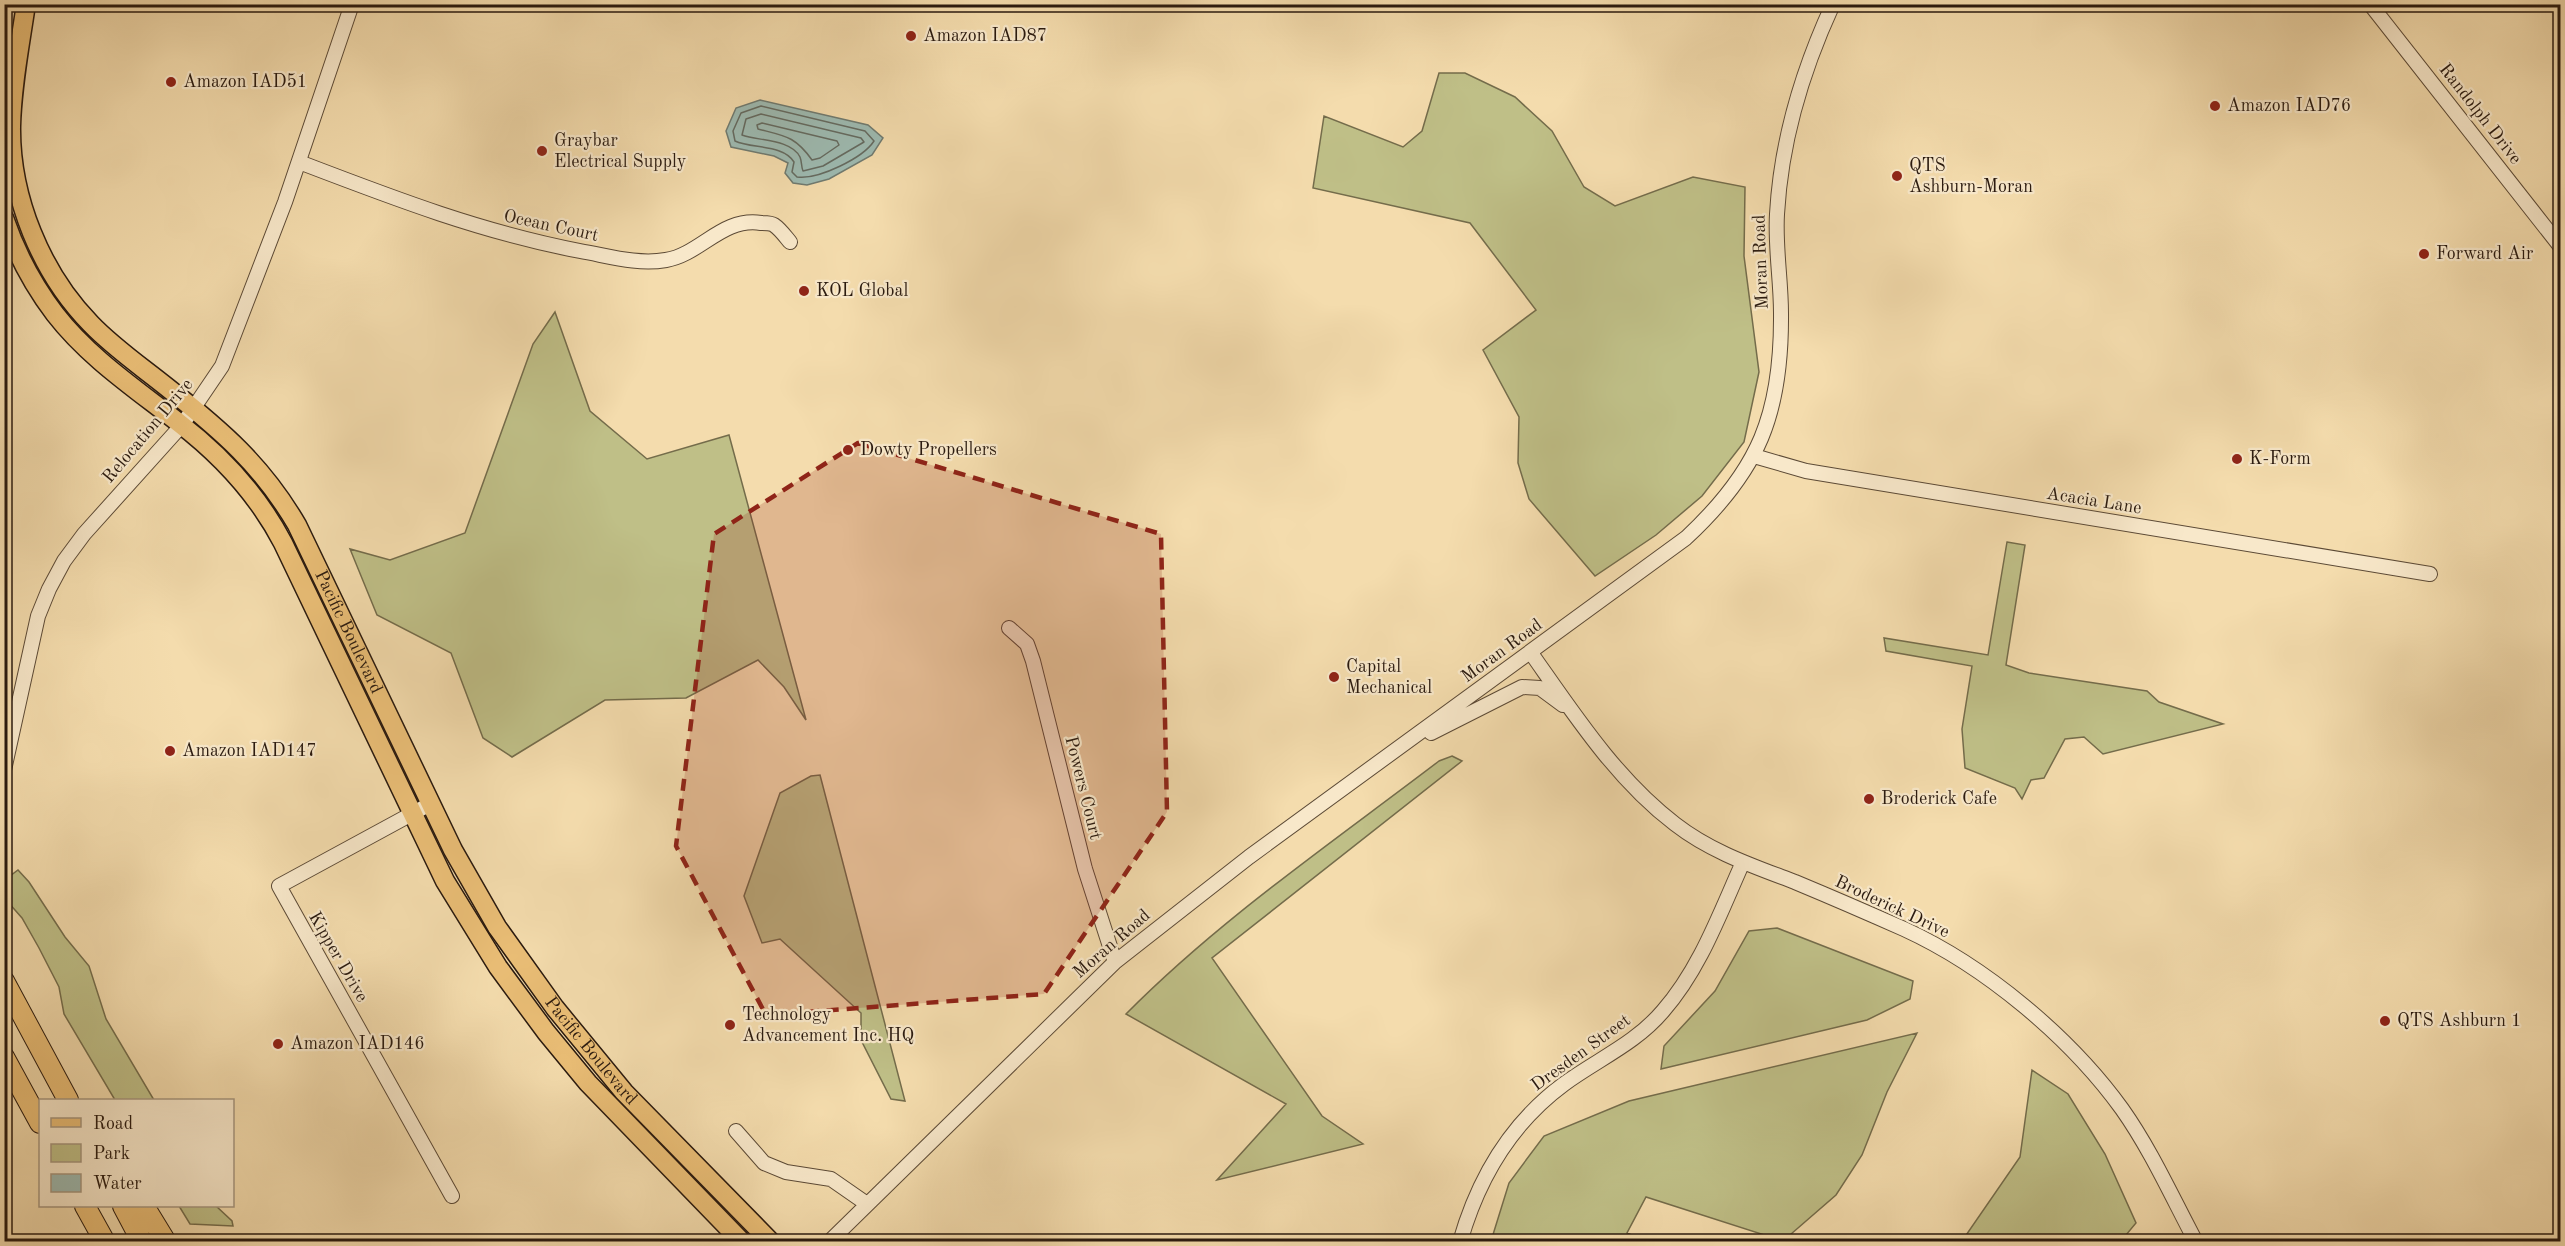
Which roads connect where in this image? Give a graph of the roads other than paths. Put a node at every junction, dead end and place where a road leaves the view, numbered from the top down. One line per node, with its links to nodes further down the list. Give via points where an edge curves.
1 (26, 4): 9 (main road, Pacific Boulevard, via 11,128 16,177 36,242 59,284 91,324)
2 (352, 4): 5 (street, Relocation Drive)
3 (1833, 4): 11 (street, Moran Road, via 1815,45 1780,172 1776,247 1780,364 1770,414)
4 (2370, 4): 8 (street, Randolph Drive)
5 (299, 162): 7 (street, Ocean Court, via 462,222 523,240 639,262 668,260 735,224 773,224); 9 (street, Relocation Drive, via 229,350)
6 (4, 218): 10 (main road, Pacific Boulevard, via 21,260 56,315 102,362)
7 (790, 242)
8 (2560, 246)
9 (194, 408): 10 (street, Relocation Drive); 19 (main road, Pacific Boulevard, via 250,458 282,498)
10 (182, 424): 16 (street, Relocation Drive, via 64,561 38,616); 20 (main road, Pacific Boulevard, via 243,482 271,521)
11 (1754, 456): 12 (street, Acacia Lane, via 1806,471); 14 (street, Moran Road, via 1735,488 1686,538)
12 (2430, 574)
13 (1010, 628): 22 (street, Powers Court, via 1027,644 1033,661 1085,869)
14 (1531, 653): 15 (street, Broderick Drive); 17 (street, Moran Road)
15 (1573, 712): 17 (street, via 1540,688 1517,688); 21 (street, Broderick Drive, via 1650,804 1703,844)
16 (8, 743): 18 (street, Relocation Drive)
17 (1382, 760): 22 (street, Moran Road)
18 (4, 770)
19 (430, 804): 20 (street, Kipper Drive); 39 (main road, Pacific Boulevard, via 497,927 555,1008 624,1092)
20 (411, 813): 30 (street, Kipper Drive, via 279,886); 38 (main road, Pacific Boulevard, via 445,881 540,1024 588,1083)
21 (1743, 862): 41 (street, Dresden Street, via 1678,994 1634,1040 1564,1084 1532,1111 1502,1148 1478,1188); 42 (street, Broderick Drive, via 1941,947 2039,1019 2122,1109 2159,1168)
22 (1115, 962): 31 (street, Moran Road)
23 (4, 981): 24 (highway)
24 (16, 1002): 26 (highway); 27 (highway)
25 (4, 1057): 28 (highway)
26 (67, 1099)
27 (78, 1099)
28 (39, 1121)
29 (736, 1131): 31 (street, via 764,1163 786,1172 831,1179)
30 (452, 1196)
31 (867, 1204): 40 (street, Moran Road)
32 (86, 1207): 35 (highway)
33 (124, 1207): 36 (highway)
34 (145, 1207): 37 (highway)
35 (105, 1242)
36 (142, 1242)
37 (166, 1242)
38 (742, 1242)
39 (771, 1242)
40 (829, 1242)
41 (1460, 1242)
42 (2196, 1242)

